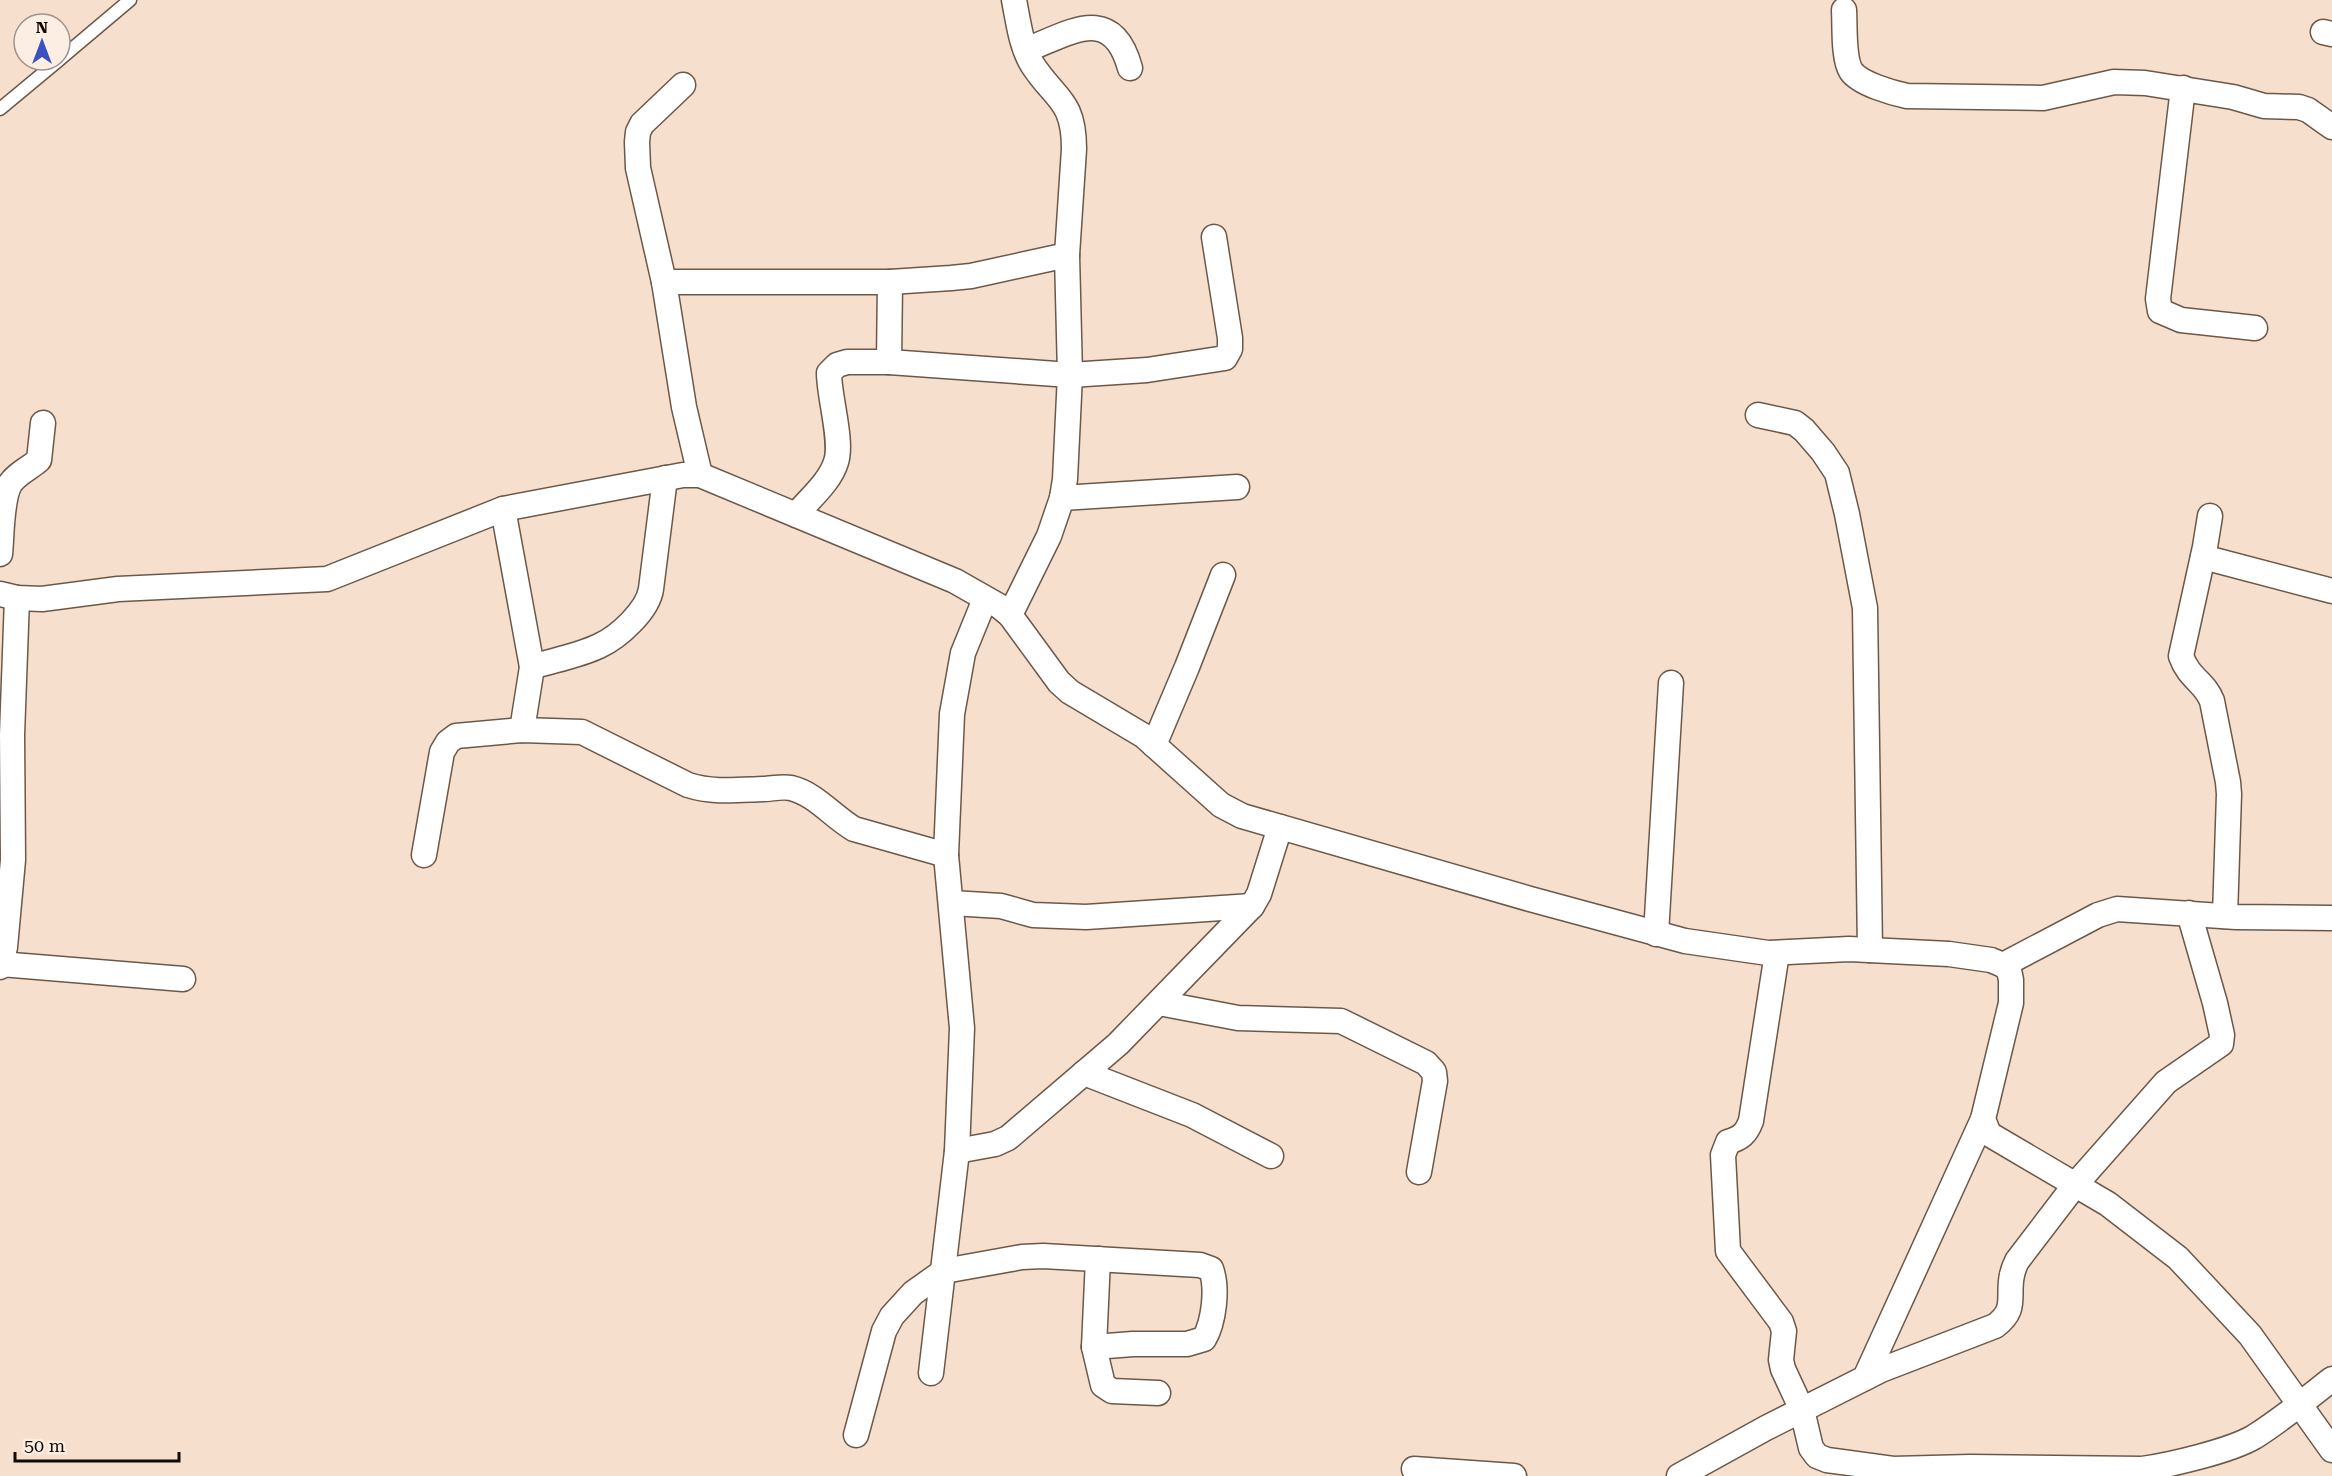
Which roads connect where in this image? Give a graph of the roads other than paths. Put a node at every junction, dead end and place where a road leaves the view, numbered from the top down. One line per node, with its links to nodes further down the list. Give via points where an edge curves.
1 (130, 0): 4 (lane)
2 (1014, 0): 5 (street)
3 (1844, 10): 9 (street, via 1850,70 1856,77 1890,93 2043,98 2114,82)
4 (72, 50)
5 (1026, 50): 6 (street, via 1080,29 1102,28 1120,43); 13 (street, via 1031,63 1065,104 1071,119 1074,150)
6 (1130, 69)
7 (45, 72): 10 (lane)
8 (683, 85): 14 (street, via 642,124 637,142 641,184)
9 (2183, 88): 11 (street, via 2264,106 2299,107); 16 (street, via 2158,299 2160,311 2181,320)
10 (0, 109)
11 (2332, 127)
12 (1214, 237): 18 (street, via 1230,338 1225,358 1147,370)
13 (1067, 255): 15 (street, via 971,276); 18 (street)
14 (664, 282): 15 (street); 21 (street, via 684,407)
15 (890, 282): 17 (street)
16 (2255, 328)
17 (889, 362): 18 (street); 26 (street, via 847,362 830,373 837,461)
18 (1070, 375): 24 (street)
19 (1758, 415): 49 (street, via 1795,423 1804,430 1837,473 1847,514 1865,608)
20 (43, 423): 28 (street, via 39,460 10,485)
21 (700, 475): 22 (street); 26 (street)
22 (665, 478): 25 (street); 35 (street, via 650,599 644,610 599,646)
23 (1237, 487): 24 (street)
24 (1062, 498): 34 (street, via 1042,552)
25 (503, 509): 32 (street, via 327,579 118,589 42,599); 35 (street)
26 (796, 515): 33 (street, via 955,581)
27 (2210, 516): 29 (street)
28 (0, 555)
29 (2203, 557): 31 (street); 46 (street, via 2181,656 2212,701 2228,782)
30 (1223, 575): 39 (street)
31 (2332, 591)
32 (8, 596): 38 (street)
33 (986, 599): 34 (street); 42 (street, via 963,653 954,702)
34 (1010, 615): 39 (street, via 1070,692)
35 (532, 667): 37 (street)
36 (1671, 683): 48 (street)
37 (522, 730): 41 (street, via 456,736 447,742); 42 (street, via 582,732 700,789 791,788 832,811 854,829)
38 (6, 735): 51 (street, via 13,860)
39 (1154, 745): 40 (street, via 1230,811)
40 (1280, 827): 44 (street); 48 (street)
41 (424, 855)
42 (946, 855): 43 (street)
43 (952, 903): 44 (street, via 1001,906 1033,915 1086,917); 57 (street, via 962,1028)
44 (1252, 906): 54 (street)
45 (2189, 913): 46 (street); 52 (street, via 2117,909); 60 (street, via 2215,1003 2221,1044 2166,1082)
46 (2224, 916): 47 (street)
47 (2332, 918)
48 (1656, 934): 50 (street, via 1756,953)
49 (1870, 950): 50 (street); 52 (street, via 1966,956)
50 (1777, 953): 69 (street, via 1751,1121 1747,1132 1728,1143 1723,1155 1726,1242 1731,1258 1781,1322 1783,1369)
51 (0, 965): 53 (street)
52 (2003, 965): 56 (street, via 2009,970 2011,1003)
53 (183, 979)
54 (1158, 1003): 55 (street); 59 (street, via 1238,1018 1341,1021 1426,1063 1434,1072 1435,1081)
55 (1084, 1073): 57 (street, via 1008,1138); 58 (street, via 1192,1115)
56 (1983, 1119): 60 (street, via 1989,1134); 65 (street)
57 (957, 1151): 62 (street)
58 (1271, 1155)
59 (1419, 1172)
60 (2075, 1185): 65 (street, via 2017,1261 2012,1275 2012,1300 2004,1320); 68 (street, via 2108,1204 2178,1258 2250,1335)
61 (1098, 1259): 62 (street, via 1022,1257); 63 (street); 63 (street, via 1200,1265 1211,1269 1215,1287 1209,1330 1204,1339 1187,1344)
62 (944, 1271): 64 (street); 70 (street, via 913,1293 884,1330)
63 (1094, 1347): 67 (street, via 1103,1385 1112,1390)
64 (931, 1373)
65 (1864, 1378): 69 (street)
66 (2332, 1379): 68 (street)
67 (1158, 1393)
68 (2300, 1404): 69 (street, via 2253,1438 2236,1445 2142,1469 1893,1469 1827,1460 1811,1448); 71 (street)
69 (1802, 1410): 74 (street)
70 (856, 1435)
71 (2332, 1450)
72 (1414, 1469): 73 (street)
73 (1514, 1476)
74 (1679, 1476)

